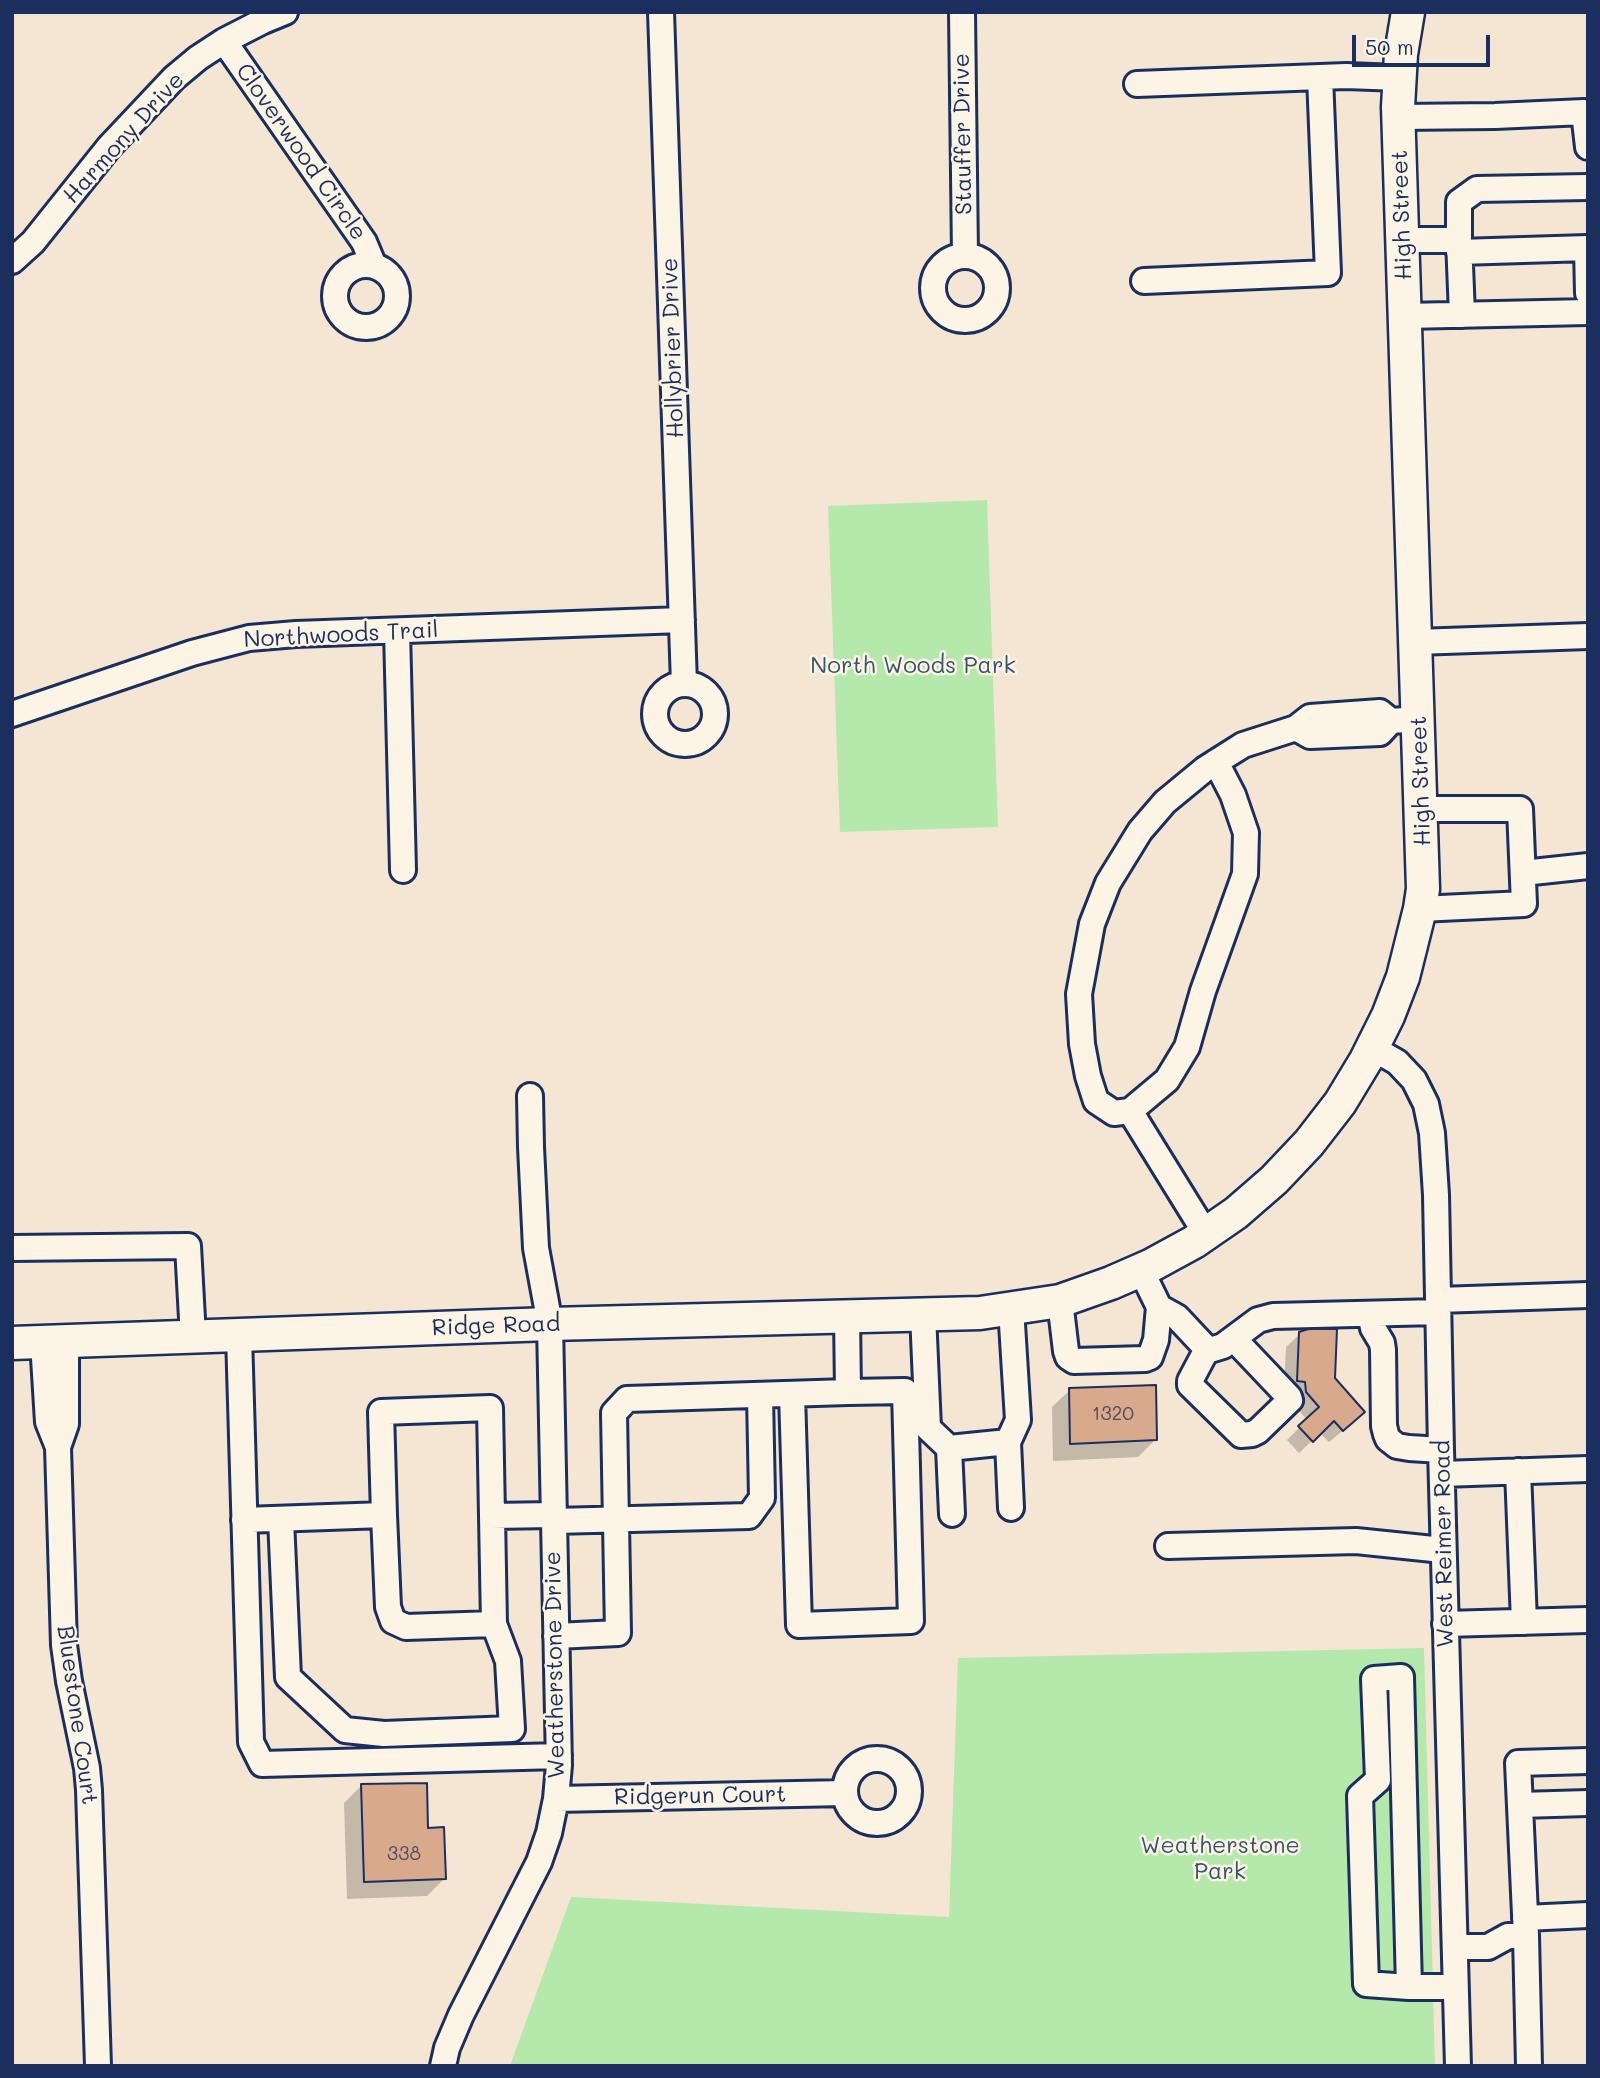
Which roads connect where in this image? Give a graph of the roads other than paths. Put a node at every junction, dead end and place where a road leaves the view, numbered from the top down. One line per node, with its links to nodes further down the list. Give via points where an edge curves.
1 (285, 12): 5 (street, Harmony Drive)
2 (661, 12): 23 (street, Hollybrier Drive)
3 (962, 12): 15 (street, Stauffer Drive)
4 (1408, 12): 7 (main road, High Street)
5 (224, 41): 16 (street, Harmony Drive, via 190,65 147,107); 17 (street, Cloverwood Circle, via 364,242)
6 (1320, 77): 7 (street); 8 (street); 18 (street, via 1328,273)
7 (1400, 78): 9 (main road, High Street)
8 (1137, 84)
9 (1398, 117): 10 (street, via 1584,112); 12 (main road, High Street)
10 (1588, 147)
11 (1588, 187): 13 (street, via 1477,189 1459,202)
12 (1403, 240): 13 (street); 22 (main road, High Street)
13 (1459, 246): 14 (street); 21 (street)
14 (1587, 248): 19 (street)
15 (965, 255)
16 (12, 261)
17 (374, 266)
18 (1144, 281)
19 (1588, 293)
20 (1588, 312): 21 (street)
21 (1462, 315): 22 (street)
22 (1405, 316): 26 (main road, High Street)
23 (682, 620): 24 (street, Northwoods Trail); 27 (street, Hollybrier Drive)
24 (397, 631): 28 (street, Northwoods Trail, via 249,638); 33 (street)
25 (1588, 636): 26 (street)
26 (1416, 642): 29 (main road, High Street)
27 (684, 684)
28 (12, 715)
29 (1405, 720): 30 (street, via 1380,712 1310,717 1296,728 1243,745); 31 (main road, High Street)
30 (1216, 762): 38 (street, via 1246,833 1245,874 1187,1047 1167,1080); 38 (street, via 1166,802 1140,831 1108,883 1092,924 1079,994 1088,1076 1096,1101 1114,1113)
31 (1422, 809): 34 (street, via 1520,810); 35 (main road, High Street)
32 (1588, 866): 34 (street)
33 (403, 870)
34 (1523, 873): 35 (street, via 1524,904)
35 (1420, 909): 36 (main road, High Street, via 1404,977)
36 (1371, 1048): 39 (main road, High Street, via 1340,1103 1309,1143 1274,1180); 44 (street, West Reimer Road, via 1397,1062 1414,1080 1426,1104 1436,1183)
37 (530, 1096): 51 (street, Weatherstone Drive, via 536,1248)
38 (1130, 1111): 39 (street)
39 (1206, 1234): 41 (main road, High Street)
40 (12, 1248): 53 (street, via 188,1246)
41 (1141, 1270): 43 (main road, High Street); 45 (street)
42 (1588, 1295): 44 (street)
43 (1060, 1301): 45 (street, via 1066,1351 1074,1361 1150,1357); 46 (main road, High Street)
44 (1438, 1306): 49 (street); 62 (street, West Reimer Road)
45 (1158, 1307): 56 (street, via 1177,1317)
46 (1011, 1308): 47 (main road, High Street); 60 (street, via 1018,1419)
47 (980, 1312): 48 (main road, Ridge Road)
48 (923, 1314): 50 (main road, Ridge Road); 61 (street, via 929,1428)
49 (1370, 1314): 54 (street, via 1273,1316); 62 (street, via 1383,1350 1388,1439)
50 (847, 1316): 51 (main road, Ridge Road); 57 (street)
51 (550, 1324): 52 (main road, Ridge Road); 69 (street, Weatherstone Drive)
52 (239, 1335): 53 (main road, Ridge Road); 72 (street)
53 (193, 1336): 55 (main road, Ridge Road)
54 (1234, 1339): 56 (street); 56 (street, via 1290,1400 1252,1434 1241,1434 1189,1385)
55 (40, 1342): 91 (street, Bluestone Court, via 66,1424 58,1447 64,1645 89,1790)
56 (1207, 1349)
57 (848, 1392): 58 (street); 58 (street, via 905,1391 911,1621 799,1625)
58 (793, 1394): 59 (street)
59 (760, 1395): 71 (street, via 762,1498 748,1516); 71 (street, via 627,1399 614,1413)
60 (1008, 1442): 61 (street); 65 (street)
61 (949, 1448): 66 (street)
62 (1441, 1462): 64 (street); 74 (street, West Reimer Road)
63 (1588, 1469): 64 (street)
64 (1518, 1471): 76 (street)
65 (1011, 1508)
66 (952, 1514)
67 (384, 1515): 68 (street, via 381,1412 490,1408); 70 (street); 78 (street, via 387,1606 393,1621 406,1627)
68 (492, 1516): 69 (street); 78 (street)
69 (554, 1518): 71 (street); 79 (street, Weatherstone Drive)
70 (281, 1519): 72 (street); 78 (street, via 288,1677 345,1730 384,1734 512,1729 508,1661)
71 (616, 1519): 79 (street, via 618,1633)
72 (244, 1520): 80 (street, via 251,1742 262,1764)
73 (1168, 1546): 74 (street, via 1356,1541)
74 (1443, 1550): 77 (street, West Reimer Road)
75 (1588, 1620): 76 (street)
76 (1524, 1622): 77 (street)
77 (1445, 1624): 88 (street, West Reimer Road)
78 (494, 1625)
79 (556, 1636): 80 (street, Weatherstone Drive)
80 (559, 1756): 83 (street, Weatherstone Drive)
81 (1588, 1761): 85 (street, via 1518,1763)
82 (845, 1793): 83 (street, Ridgerun Court)
83 (556, 1799): 92 (street, Weatherstone Drive, via 539,1862 461,2015)
84 (1588, 1802): 85 (street)
85 (1520, 1805): 87 (street)
86 (1588, 1915): 87 (street)
87 (1526, 1937): 88 (street, via 1505,1958 1488,1947); 94 (street)
88 (1455, 1947): 90 (street, West Reimer Road)
89 (1409, 1986): 89 (street, via 1366,1984 1360,1796 1378,1780 1374,1679 1401,1677); 90 (street)
90 (1455, 1986): 93 (street, West Reimer Road)
91 (98, 2066)
92 (443, 2066)
93 (1458, 2066)
94 (1529, 2066)

